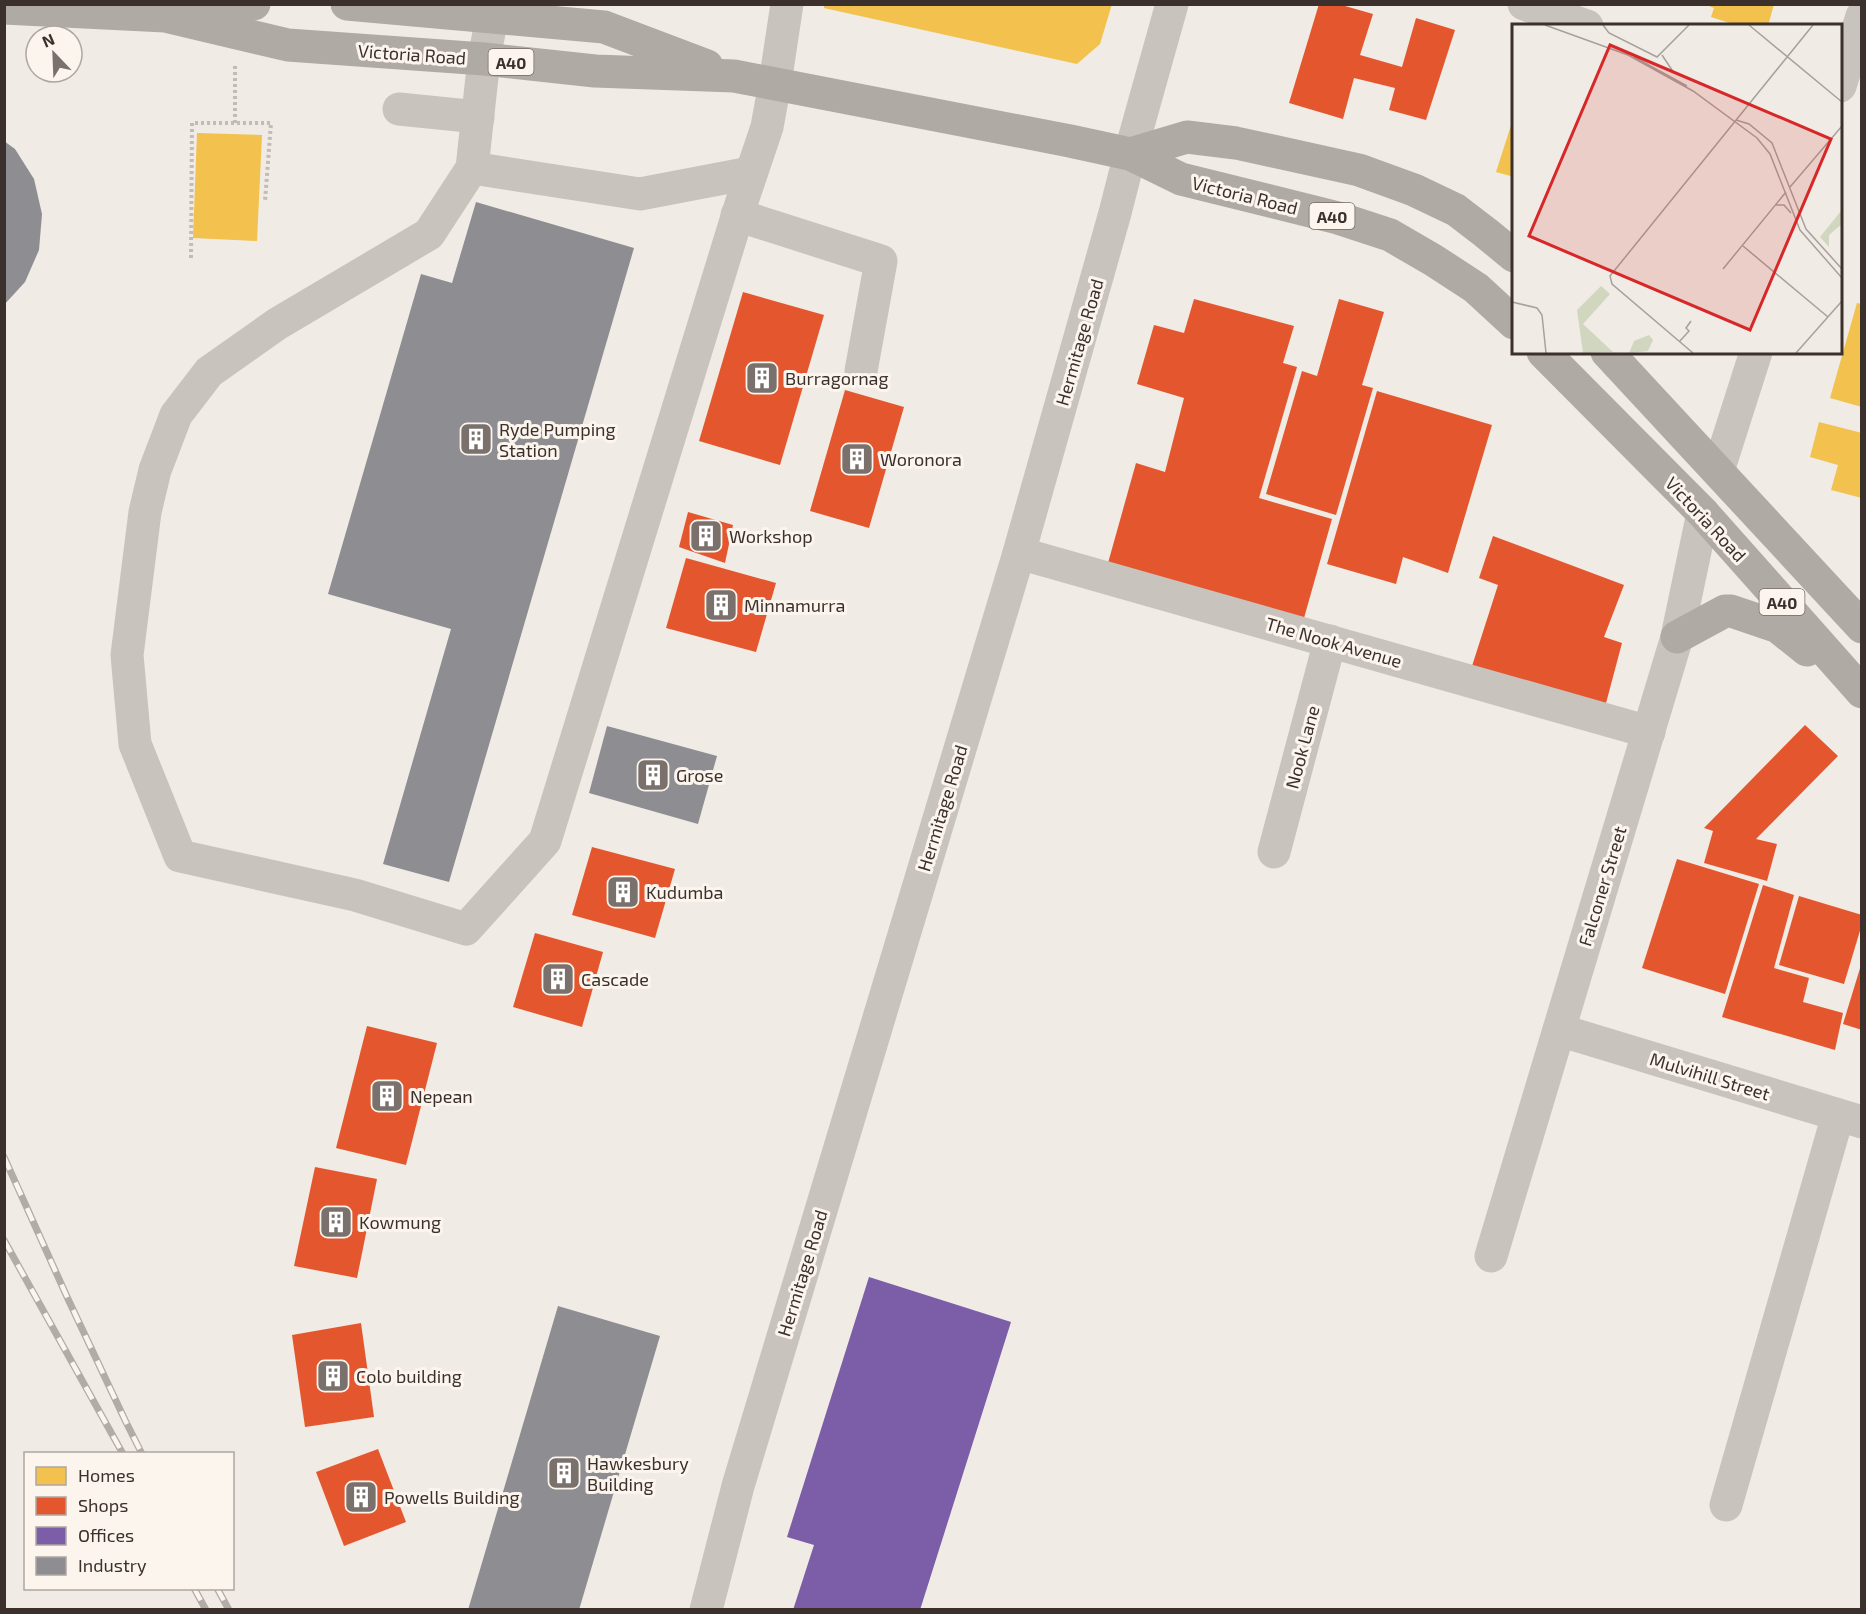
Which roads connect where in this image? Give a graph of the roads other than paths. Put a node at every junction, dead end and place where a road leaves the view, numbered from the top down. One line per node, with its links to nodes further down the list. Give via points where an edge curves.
1 (254, 4): 8 (highway, Victoria Road / A40)
2 (347, 4): 10 (highway, Victoria Road / A40)
3 (546, 4): 12 (highway)
4 (787, 4): 16 (street)
5 (1172, 4): 19 (street, Hermitage Road)
6 (1524, 4): 11 (street)
7 (4, 8): 8 (highway, Victoria Road / A40)
8 (165, 16): 13 (highway, Victoria Road / A40, via 288,45)
9 (1862, 16): 15 (street)
10 (492, 17): 12 (highway, Victoria Road / A40); 13 (street)
11 (1581, 24)
12 (604, 27): 14 (highway, Victoria Road / A40)
13 (484, 59): 14 (highway, Victoria Road / A40, via 595,71); 18 (street)
14 (734, 76): 16 (highway, Victoria Road / A40)
15 (1842, 80)
16 (775, 83): 19 (highway, Victoria Road / A40); 21 (street, via 767,127)
17 (399, 109): 18 (street)
18 (478, 117): 20 (street)
19 (1130, 154): 23 (highway, Victoria Road / A40, via 1186,137 1236,143 1359,170 1456,210); 24 (highway, Victoria Road / A40, via 1181,180 1338,218 1390,235 1476,288); 31 (street, Hermitage Road)
20 (472, 168): 21 (street, via 640,194); 22 (street, via 429,234 277,324 209,372 176,415 155,470 145,512 127,655 135,744 180,856 355,895 466,929 545,841)
21 (750, 173): 22 (street)
22 (737, 215): 28 (street, via 881,261)
23 (1512, 254)
24 (1512, 321)
25 (1545, 354): 30 (highway, Victoria Road / A40)
26 (1609, 354): 29 (highway, A40)
27 (1755, 354): 29 (street)
28 (861, 371)
29 (1718, 471): 32 (highway, A40)
30 (1703, 513): 33 (street, Falconer Street); 35 (highway, Victoria Road / A40)
31 (1019, 553): 34 (street, The Nook Avenue); 42 (street, Hermitage Road, via 741,1474)
32 (1862, 627)
33 (1677, 637): 35 (highway, via 1731,611 1778,627); 36 (street, Falconer Street)
34 (1330, 641): 36 (street, The Nook Avenue); 37 (street, Nook Lane)
35 (1861, 692)
36 (1649, 732): 38 (street, Falconer Street)
37 (1274, 852)
38 (1559, 1030): 39 (street, Mulvihill Street); 40 (street, Falconer Street)
39 (1850, 1119): 41 (street)
40 (1491, 1256)
41 (1726, 1505)
42 (706, 1610)

